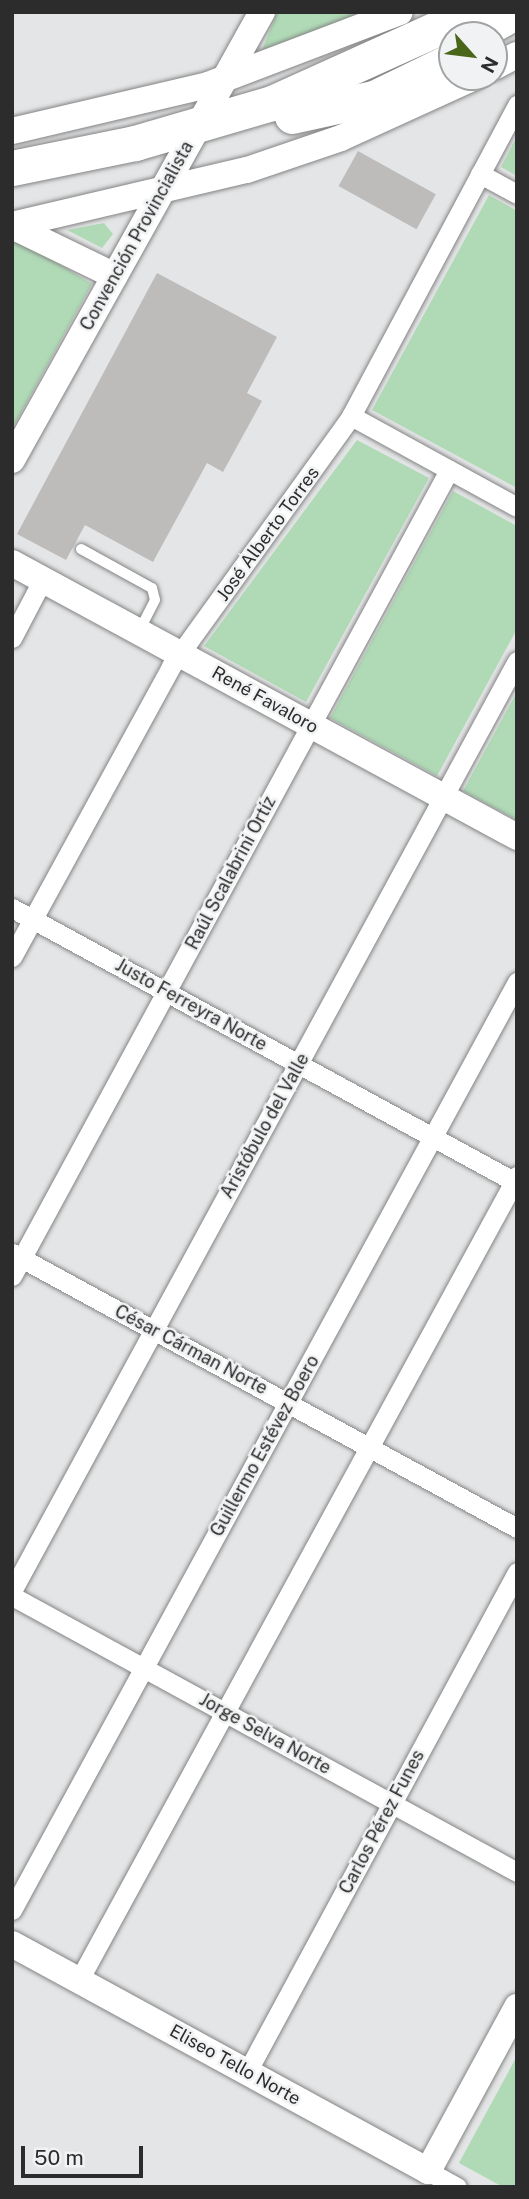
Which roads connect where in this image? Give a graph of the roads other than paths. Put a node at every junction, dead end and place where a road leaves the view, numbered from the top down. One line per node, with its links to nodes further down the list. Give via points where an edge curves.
1 (262, 12): 10 (street, Convención Provincialista)
2 (400, 12): 10 (street)
3 (444, 12): 8 (highway)
4 (474, 12): 8 (highway)
5 (515, 12): 6 (highway)
6 (499, 21)
7 (438, 53): 13 (highway)
8 (366, 65): 15 (highway)
9 (438, 67): 13 (highway, via 374,98)
10 (225, 80): 14 (street); 15 (street, Convención Provincialista)
11 (443, 91): 21 (street, via 317,147)
12 (517, 105): 19 (street, José Alberto Torres)
13 (292, 116): 15 (highway)
14 (12, 131)
15 (193, 138): 16 (highway); 20 (highway); 21 (street, Convención Provincialista)
16 (112, 148): 17 (highway); 18 (highway)
17 (12, 153)
18 (12, 168)
19 (480, 174): 22 (street); 25 (street, José Alberto Torres)
20 (12, 186)
21 (161, 193): 23 (street); 24 (street, Convención Provincialista)
22 (517, 194)
23 (12, 226): 24 (street)
24 (115, 276): 26 (street, Convención Provincialista)
25 (351, 416): 27 (street); 34 (street, José Alberto Torres)
26 (12, 460)
27 (449, 470): 28 (street); 36 (street, Raúl Scalabrini Ortíz)
28 (517, 507)
29 (81, 549): 32 (lane, via 154,591)
30 (12, 563): 31 (street, René Favaloro)
31 (43, 579): 32 (street, René Favaloro); 33 (street)
32 (139, 632): 34 (street, René Favaloro)
33 (12, 638)
34 (180, 653): 36 (street, René Favaloro); 40 (street, José Alberto Torres)
35 (517, 662): 37 (street, Aristóbulo del Valle)
36 (311, 725): 37 (street, René Favaloro); 43 (street, Raúl Scalabrini Ortíz)
37 (443, 797): 38 (street, René Favaloro); 44 (street, Aristóbulo del Valle)
38 (517, 837)
39 (12, 908): 40 (street, Justo Ferreyra Norte)
40 (33, 919): 41 (street, José Alberto Torres); 43 (street, Justo Ferreyra Norte)
41 (12, 957)
42 (517, 982): 45 (street, Guillermo Estévez Boero)
43 (167, 991): 44 (street, Justo Ferreyra Norte); 47 (street, Raúl Scalabrini Ortíz)
44 (299, 1064): 45 (street, Justo Ferreyra Norte); 48 (street, Aristóbulo del Valle)
45 (433, 1137): 46 (street, Justo Ferreyra Norte); 49 (street, Guillermo Estévez Boero)
46 (516, 1180): 50 (street)
47 (15, 1262): 48 (street, César Cárman Norte)
48 (154, 1330): 49 (street, César Cárman Norte); 53 (street, Aristóbulo del Valle)
49 (288, 1403): 50 (street, César Cárman Norte); 54 (street, Guillermo Estévez Boero)
50 (369, 1447): 51 (street, César Cárman Norte); 55 (street)
51 (517, 1528)
52 (517, 1572): 56 (street, Carlos Pérez Funes)
53 (12, 1593): 54 (street, Jorge Selva Norte)
54 (144, 1668): 55 (street, Jorge Selva Norte); 58 (street, Guillermo Estévez Boero)
55 (225, 1712): 56 (street, Jorge Selva Norte); 60 (street)
56 (392, 1804): 57 (street, Jorge Selva Norte); 62 (street, Carlos Pérez Funes)
57 (517, 1872)
58 (12, 1910)
59 (12, 1944): 60 (street, Eliseo Tello Norte)
60 (79, 1980): 62 (street, Eliseo Tello Norte)
61 (517, 2007): 63 (street)
62 (247, 2072): 63 (street, Eliseo Tello Norte)
63 (428, 2171): 64 (street, Eliseo Tello Norte)
64 (457, 2187)

